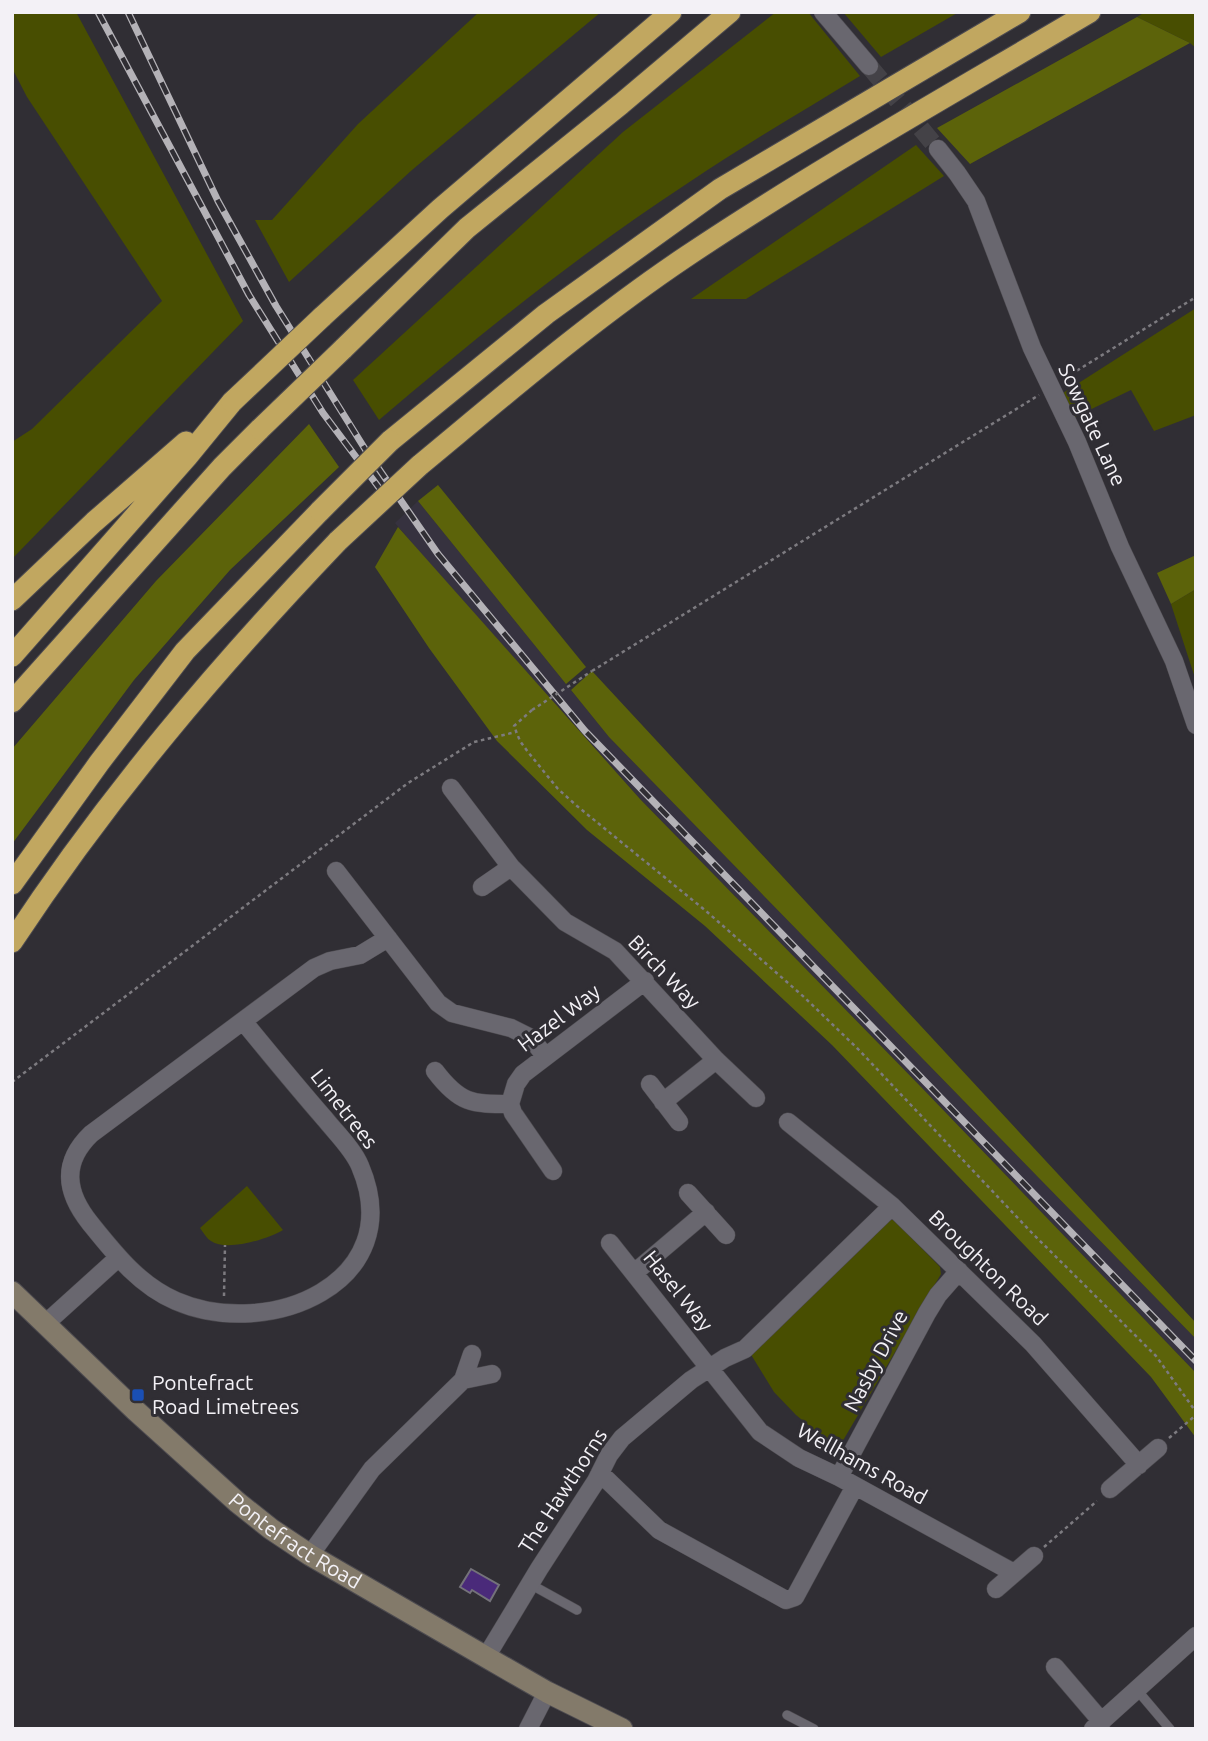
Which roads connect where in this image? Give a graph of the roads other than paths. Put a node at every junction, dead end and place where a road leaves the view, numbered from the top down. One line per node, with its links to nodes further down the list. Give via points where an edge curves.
1 (671, 12): 8 (highway, bridge, via 440,209)
2 (730, 12): 11 (highway, bridge, via 467,228 222,467)
3 (823, 12): 6 (street)
4 (1020, 12): 16 (highway, bridge, via 720,189 546,314 390,441 185,651)
5 (1090, 12): 19 (highway, bridge, via 804,180 684,258 585,329 420,465 338,541 173,723)
6 (869, 66)
7 (938, 149): 12 (street, Sowgate Lane, via 975,201 1050,388 1174,661)
8 (232, 402): 9 (highway); 10 (highway)
9 (12, 600)
10 (12, 656)
11 (12, 702)
12 (1196, 725)
13 (451, 788): 14 (street, Birch Way)
14 (511, 867): 17 (street); 20 (street, Birch Way, via 565,922 615,951)
15 (337, 870): 18 (street)
16 (12, 884)
17 (482, 887)
18 (388, 938): 21 (street, Limetrees, via 360,955 330,961); 22 (street, via 438,1003 452,1013 511,1028 531,1038)
19 (12, 942)
20 (645, 981): 22 (street, Hazel Way); 23 (street, Birch Way)
21 (243, 1021): 37 (street, Limetrees, via 79,1146 70,1182 74,1197); 37 (street, Limetrees, via 359,1162 370,1218 358,1258 327,1288 279,1310 224,1313 166,1296)
22 (545, 1056): 28 (street, Hazel Way, via 523,1074)
23 (716, 1060): 26 (street, Birch Way); 27 (street)
24 (435, 1071): 28 (street, via 446,1086 472,1104)
25 (650, 1084): 27 (street)
26 (756, 1098)
27 (663, 1102): 29 (street)
28 (510, 1104): 31 (street)
29 (679, 1122)
30 (788, 1122): 33 (street, Broughton Road)
31 (553, 1171)
32 (688, 1193): 34 (street)
33 (892, 1206): 38 (street, Broughton Road); 43 (street, The Hawthorns, via 745,1349)
34 (706, 1212): 35 (street); 39 (street)
35 (726, 1235)
36 (610, 1243): 39 (street, Hasel Way)
37 (118, 1258): 41 (street)
38 (959, 1271): 47 (street, Broughton Road, via 1033,1344); 49 (street, Nasby Drive, via 927,1313)
39 (634, 1273): 43 (street, Hasel Way)
40 (12, 1293): 41 (street, Pontefract Road)
41 (45, 1324): 51 (street, Pontefract Road, via 237,1502)
42 (472, 1354): 45 (street)
43 (710, 1368): 48 (street, The Hawthorns, via 622,1438); 49 (street, Wellhams Road, via 760,1432 799,1458)
44 (492, 1374): 45 (street)
45 (463, 1380): 51 (street, via 372,1469)
46 (1158, 1448): 47 (street)
47 (1139, 1465): 50 (street)
48 (600, 1473): 49 (street, Nasby Drive, via 659,1530 786,1600 795,1597); 54 (street, The Hawthorns)
49 (847, 1481): 53 (street, Wellhams Road)
50 (1110, 1489)
51 (310, 1555): 58 (street, Pontefract Road)
52 (1034, 1556): 53 (street)
53 (1014, 1573): 55 (street)
54 (530, 1584): 56 (lane); 58 (street, The Hawthorns)
55 (996, 1589)
56 (577, 1610)
57 (1194, 1639): 60 (street)
58 (486, 1657): 61 (street, Pontefract Road)
59 (1055, 1667): 63 (street)
60 (1137, 1690): 63 (street); 67 (lane)
61 (547, 1692): 64 (street); 65 (street, Pontefract Road)
62 (787, 1715): 66 (lane)
63 (1097, 1725)
64 (527, 1729)
65 (622, 1729)
66 (814, 1729)
67 (1170, 1729)

